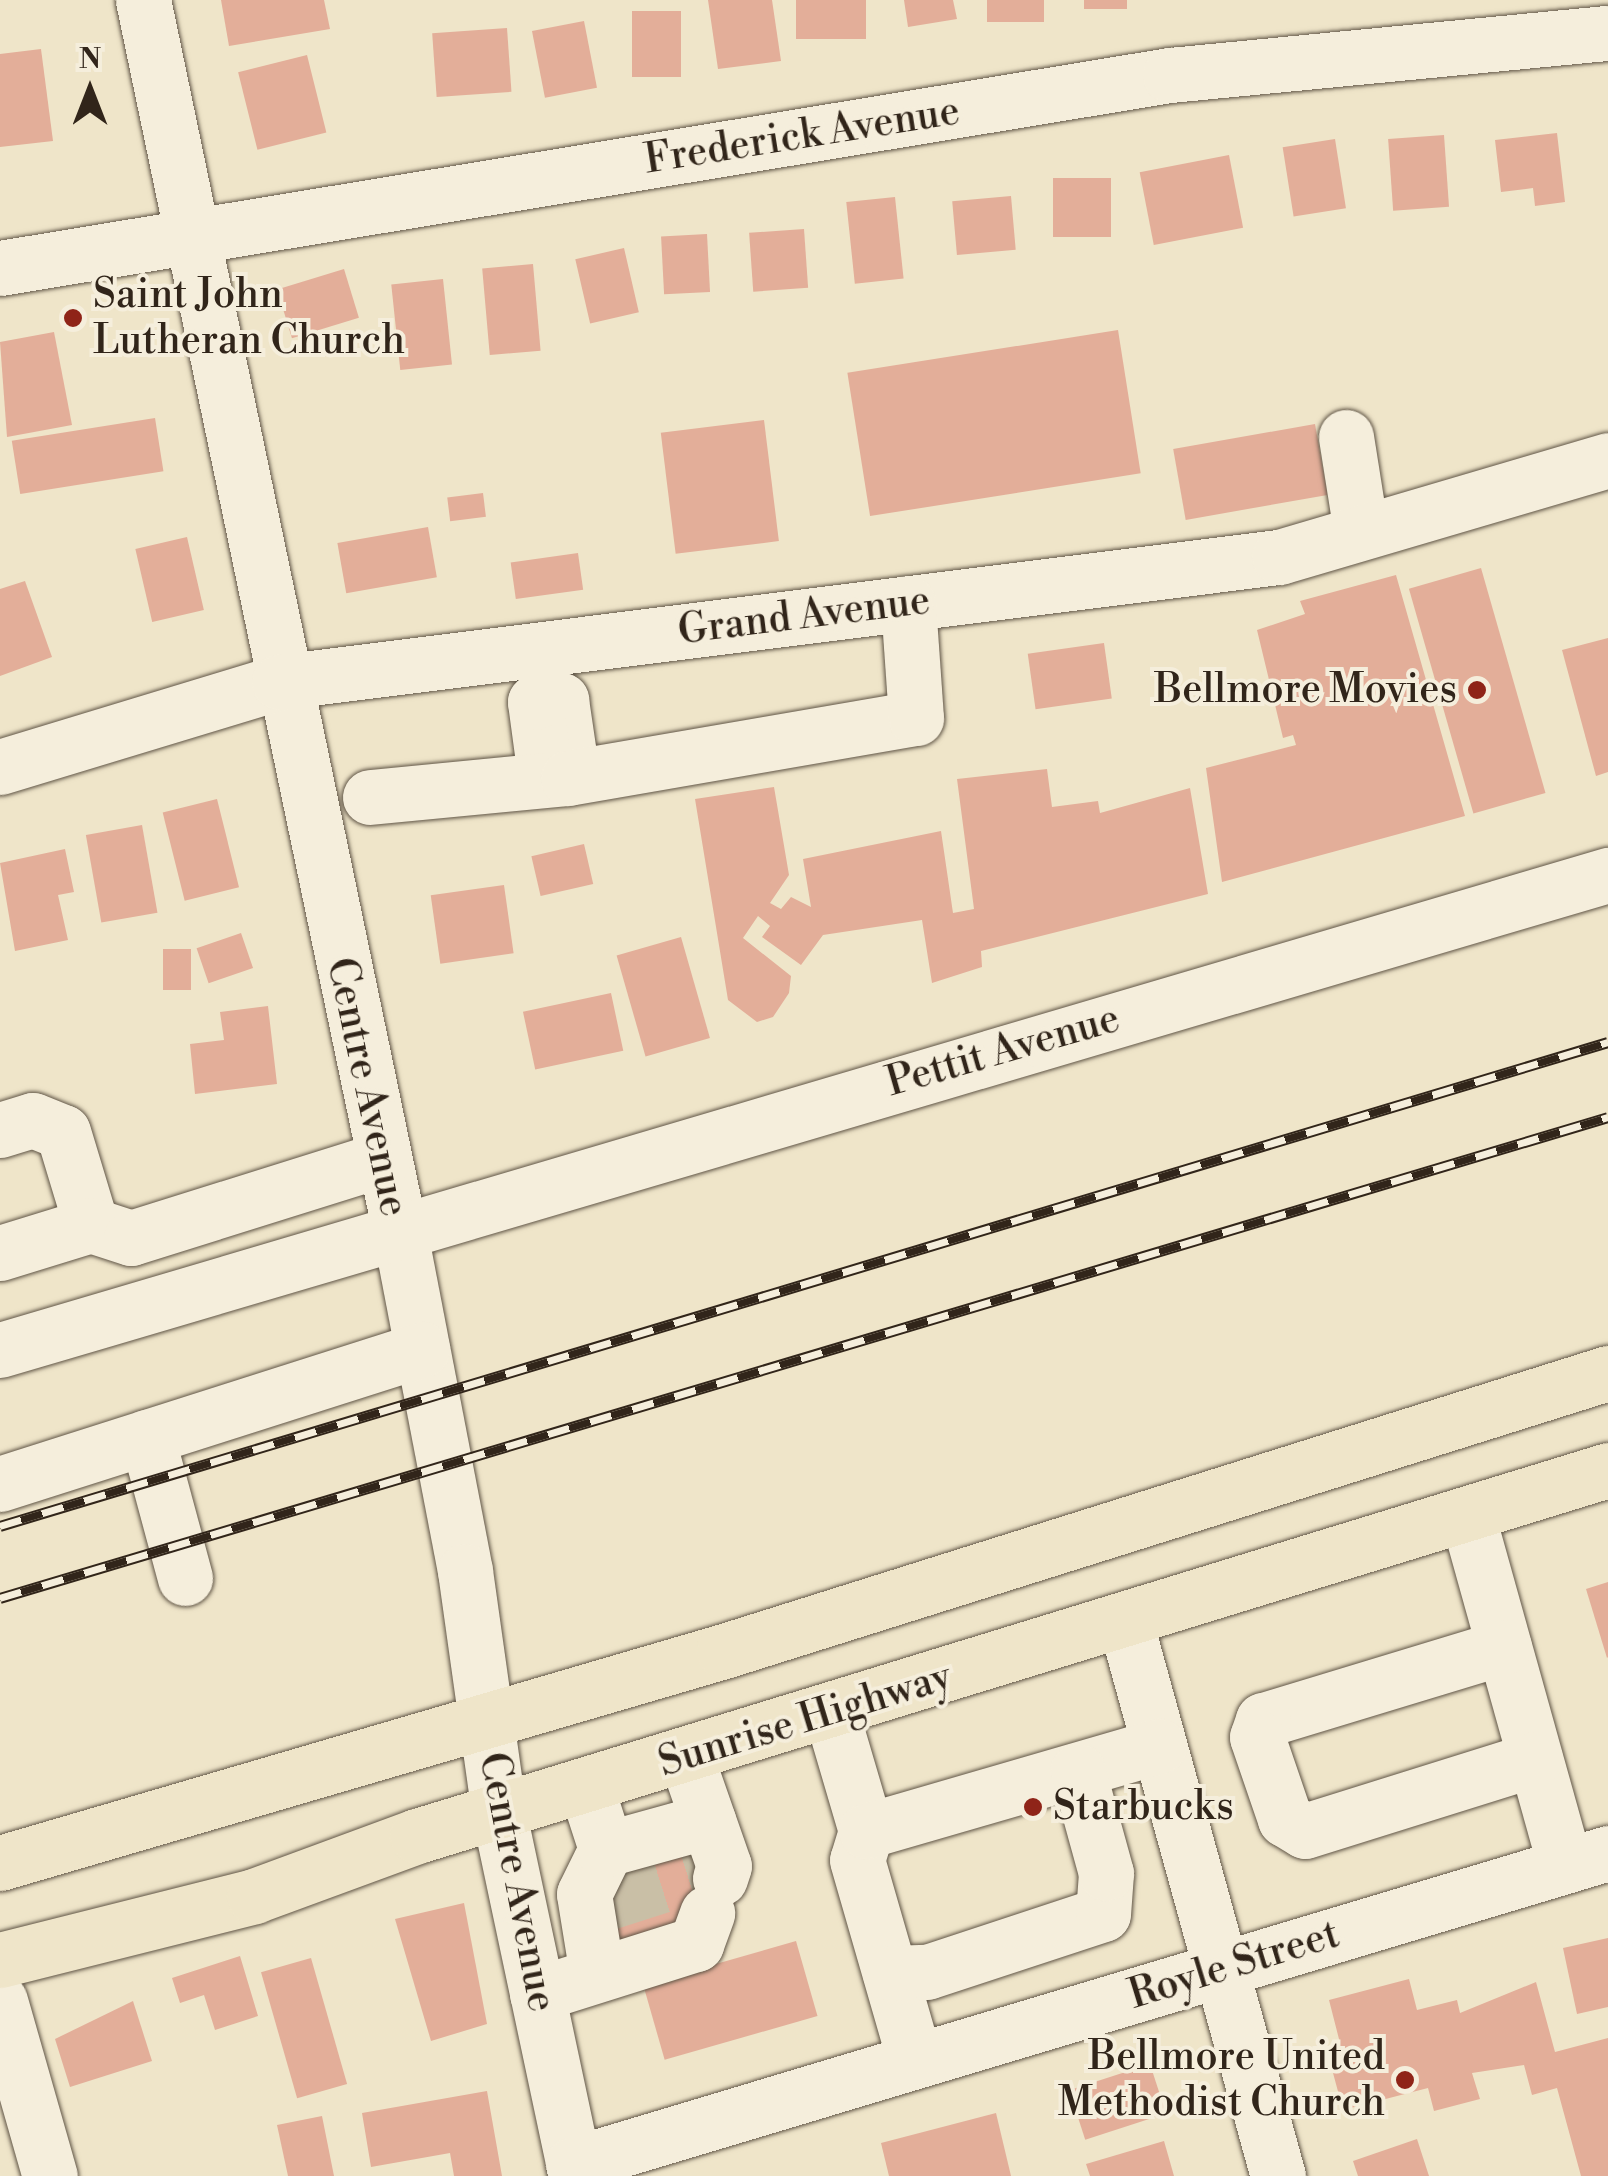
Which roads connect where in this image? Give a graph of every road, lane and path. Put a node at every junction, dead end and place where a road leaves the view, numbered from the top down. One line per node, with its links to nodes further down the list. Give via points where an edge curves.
1 (143, 0): 3 (street, Centre Avenue)
2 (1608, 33): 3 (street, Frederick Avenue, via 1170,75)
3 (191, 238): 4 (street, Frederick Avenue); 10 (street, Centre Avenue)
4 (0, 268)
5 (1346, 437): 7 (street)
6 (1608, 460): 7 (street, Grand Avenue)
7 (1362, 532): 8 (street, Grand Avenue, via 1279,556)
8 (908, 603): 9 (street, Grand Avenue); 12 (street, via 916,718)
9 (544, 673): 10 (street, Grand Avenue); 12 (street, via 536,702 543,761)
10 (279, 682): 11 (street, Grand Avenue); 16 (street, Centre Avenue)
11 (0, 766)
12 (560, 774): 13 (street)
13 (370, 798)
14 (1608, 875): 18 (street, Pettit Avenue)
15 (0, 1130): 17 (street, via 33,1120 62,1132)
16 (383, 1159): 17 (street, via 132,1238); 18 (street, Centre Avenue)
17 (91, 1226): 19 (street)
18 (398, 1228): 20 (street, Centre Avenue); 21 (street, Pettit Avenue)
19 (0, 1253)
20 (422, 1348): 23 (street); 31 (street, Centre Avenue)
21 (0, 1350)
22 (1608, 1373): 31 (highway)
23 (147, 1437): 25 (street); 27 (street)
24 (1608, 1470): 26 (highway, Sunrise Highway)
25 (0, 1484)
26 (1468, 1514): 28 (highway, Sunrise Highway); 29 (street)
27 (185, 1578)
28 (1125, 1622): 30 (highway, Sunrise Highway); 32 (street)
29 (1504, 1648): 34 (street); 34 (street, via 1263,1720 1256,1737 1285,1819 1305,1831)
30 (831, 1712): 33 (highway, Sunrise Highway); 38 (street)
31 (486, 1719): 37 (street, Centre Avenue); 40 (highway)
32 (1159, 1746): 35 (street); 45 (street)
33 (686, 1756): 36 (highway, Sunrise Highway); 41 (street)
34 (1535, 1759): 39 (street)
35 (1078, 1770): 38 (street); 46 (street, via 1106,1873 1103,1914 927,1972)
36 (586, 1787): 37 (highway, Sunrise Highway); 42 (street)
37 (499, 1814): 43 (street, Centre Avenue); 44 (highway, Sunrise Highway, via 254,1896)
38 (866, 1831): 46 (street, via 857,1860)
39 (1586, 1859): 45 (street, Royle Street)
40 (0, 1862)
41 (713, 1870): 42 (street); 47 (street, via 696,1944)
42 (596, 1889): 43 (street); 47 (street)
43 (521, 1916): 48 (street, Centre Avenue)
44 (0, 1960)
45 (1220, 1970): 50 (street, Royle Street); 53 (street)
46 (890, 1973): 50 (street)
47 (597, 1974): 48 (street)
48 (537, 1994): 51 (street, Centre Avenue)
49 (0, 2001): 52 (street)
50 (916, 2062): 51 (street, Royle Street)
51 (575, 2170)
52 (50, 2176)
53 (1278, 2176)

